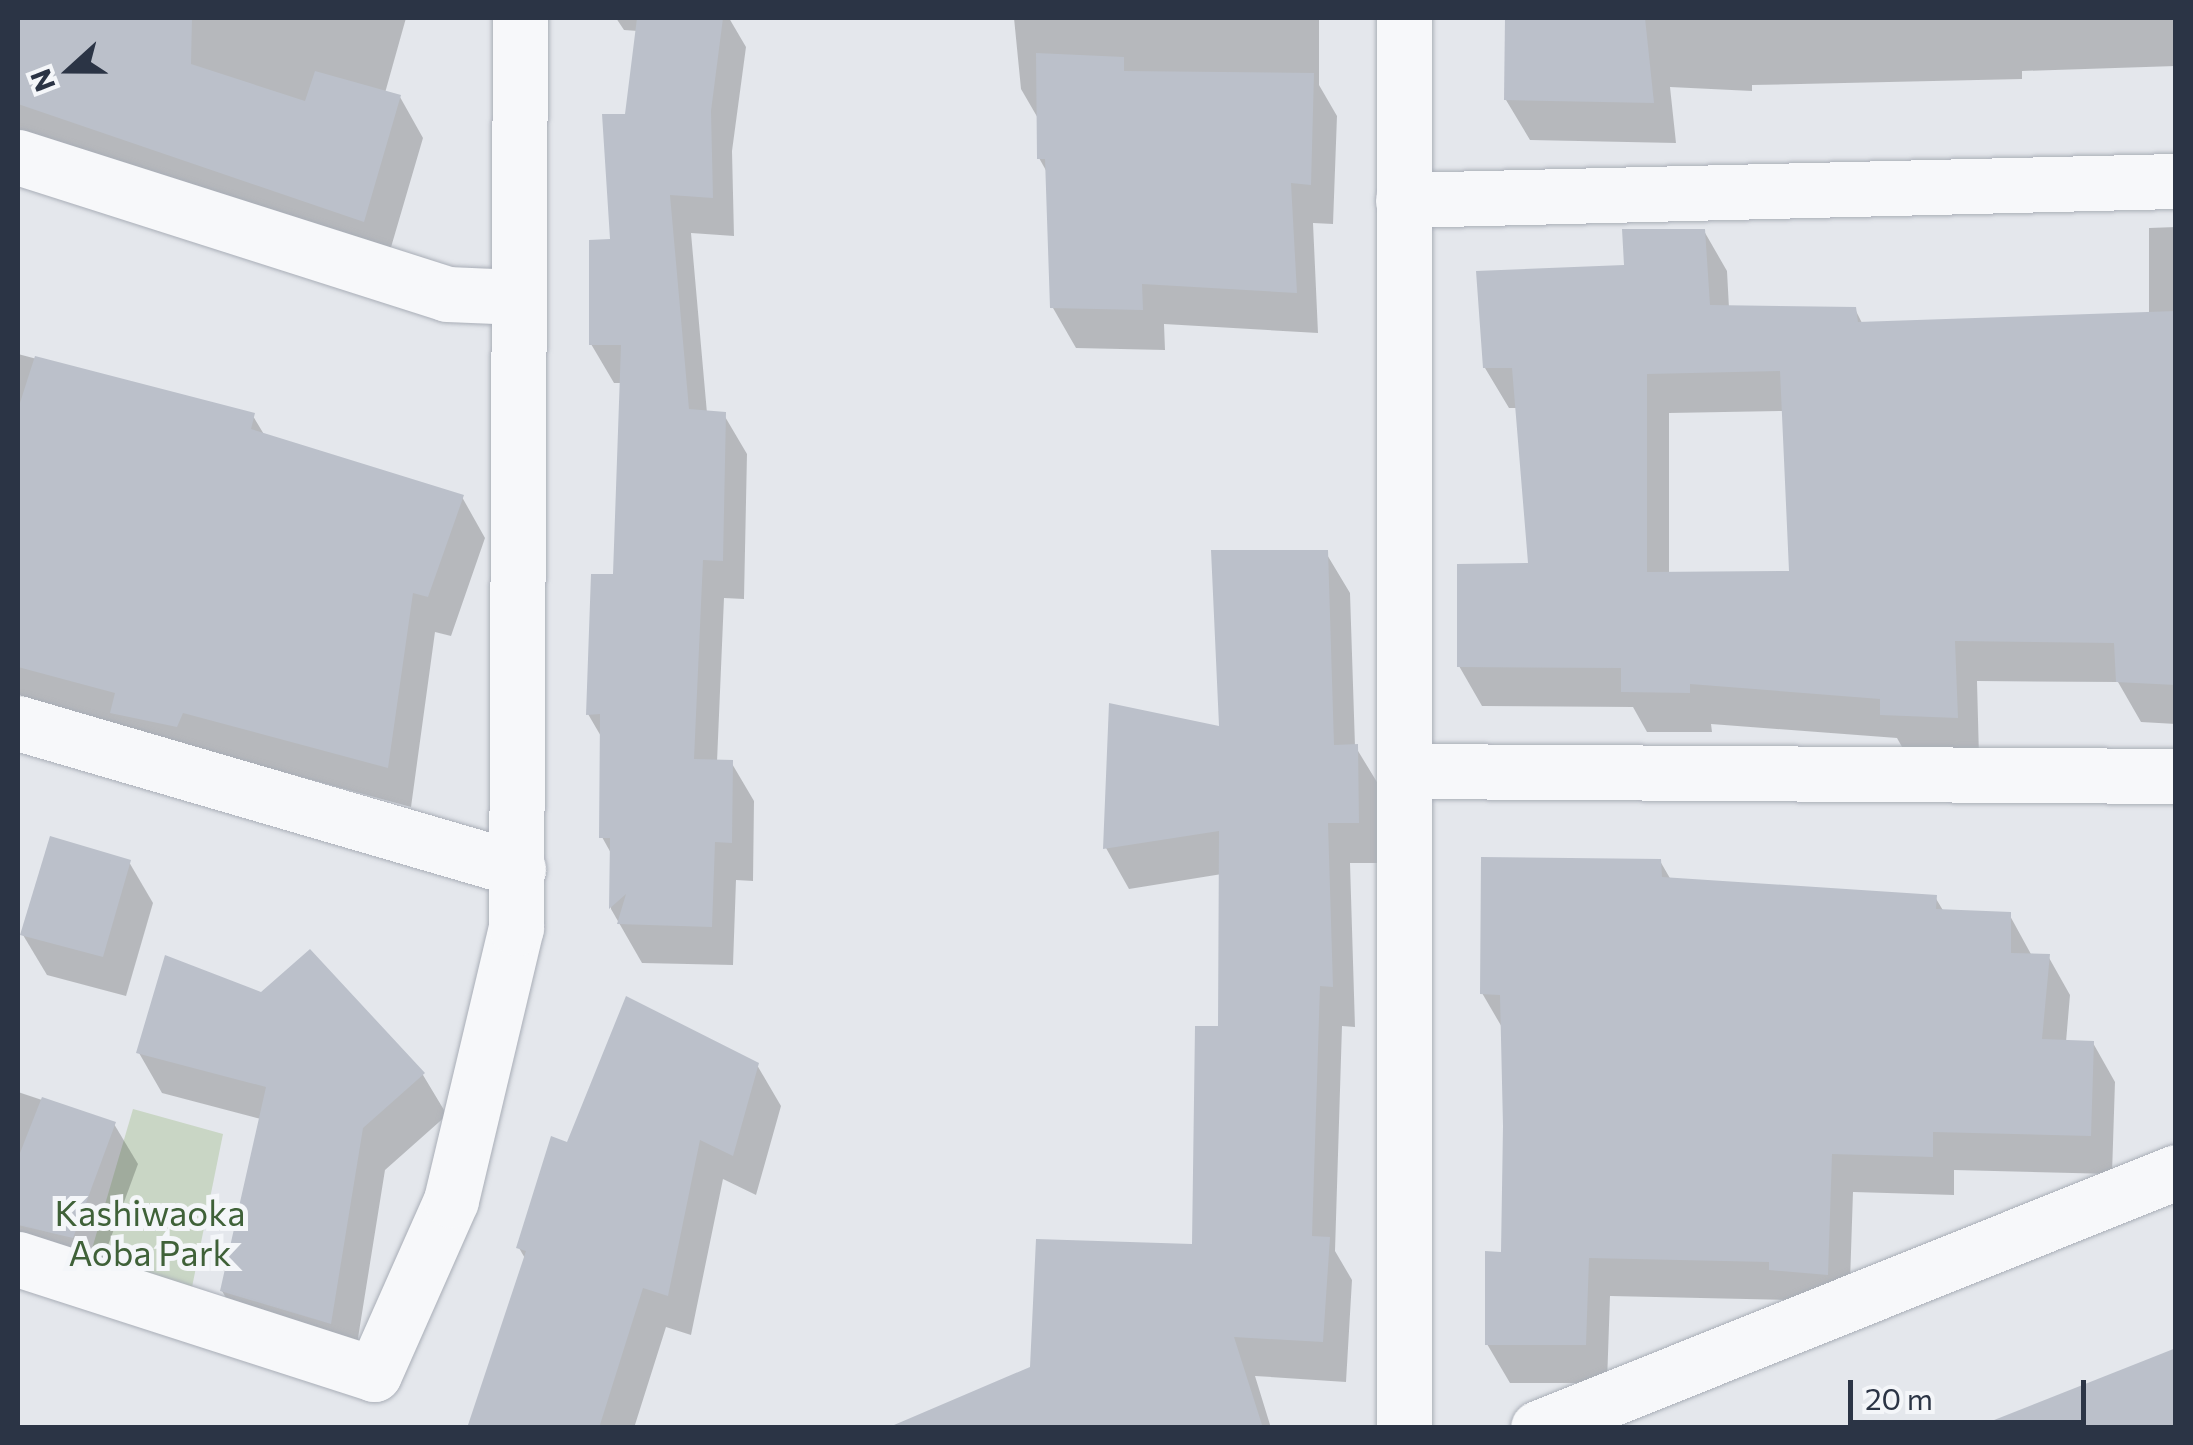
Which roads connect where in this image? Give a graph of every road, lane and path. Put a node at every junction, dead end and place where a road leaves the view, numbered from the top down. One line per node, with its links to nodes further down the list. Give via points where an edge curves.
1 (520, 18): 6 (street)
2 (1404, 18): 5 (street)
3 (18, 156): 6 (street, via 447,294)
4 (2176, 181): 5 (street)
5 (1403, 200): 8 (street)
6 (517, 297): 10 (street)
7 (18, 723): 10 (street)
8 (1408, 771): 9 (street); 13 (street)
9 (2176, 776)
10 (518, 869): 12 (street, via 516,928 452,1200 374,1374)
11 (2176, 1172): 14 (street)
12 (18, 1259)
13 (1404, 1428)
14 (1538, 1428)

